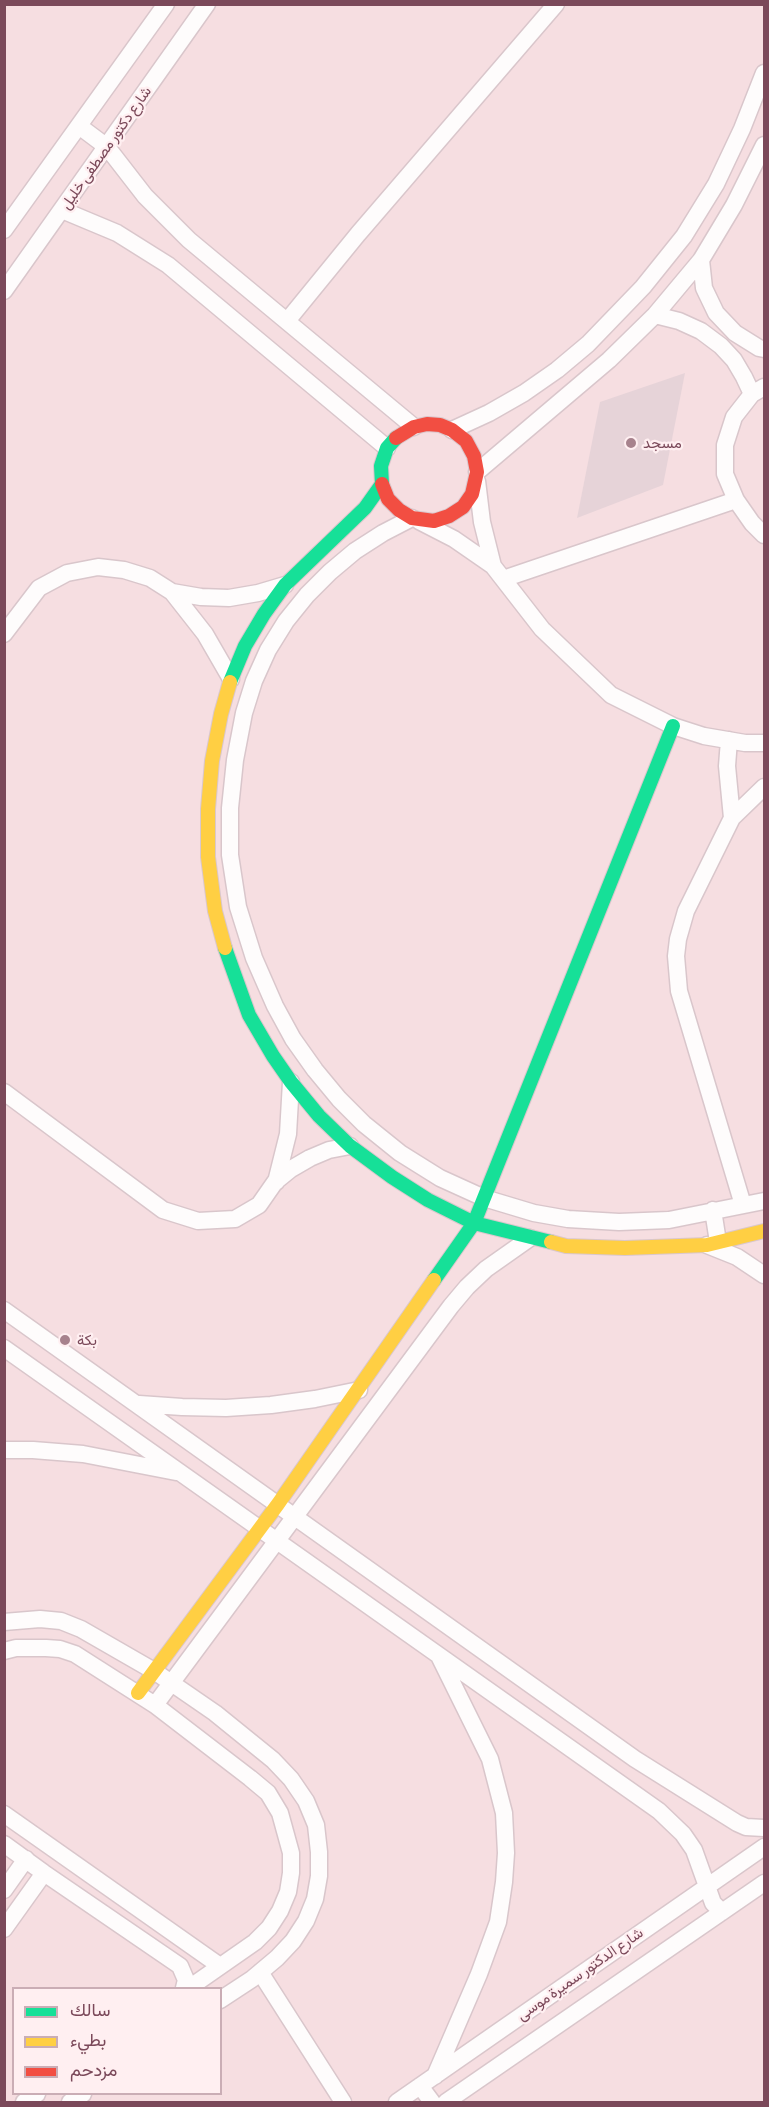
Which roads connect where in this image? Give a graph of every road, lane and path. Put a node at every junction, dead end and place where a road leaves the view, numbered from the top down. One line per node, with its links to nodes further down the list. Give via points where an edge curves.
1 (166, 4): 5 (street)
2 (207, 4): 7 (street, شارع دكتور مصطفى خليل)
3 (556, 4): 13 (street)
4 (765, 73): 19 (street, via 716,184 684,236 644,287 557,370 524,393)
5 (79, 126): 7 (street); 9 (street)
6 (765, 145): 10 (street)
7 (107, 147): 8 (street, شارع دكتور مصطفى خليل); 13 (street, via 166,219)
8 (62, 210): 11 (street, شارع دكتور مصطفى خليل); 20 (street, via 117,233 168,265)
9 (4, 230)
10 (701, 260): 12 (street); 14 (street, via 705,288 716,313)
11 (4, 291)
12 (655, 315): 15 (street, via 701,331); 21 (street)
13 (287, 321): 18 (street)
14 (735, 333): 15 (street); 16 (street)
15 (721, 346): 17 (street)
16 (765, 349)
17 (758, 391): 23 (street, via 734,417 724,445 725,474)
18 (414, 427): 19 (street, via 440,425); 20 (street)
19 (452, 430): 21 (street, via 466,441)
20 (387, 448): 22 (street, via 381,466)
21 (477, 475): 24 (street, via 472,494 463,507 434,521); 26 (street, via 482,522)
22 (382, 484): 24 (street, via 388,499); 27 (street, via 345,530)
23 (736, 500): 25 (street); 26 (street)
24 (415, 519): 26 (street, via 454,539); 40 (street, via 374,539 330,572 286,621 268,650 244,713 235,760 230,855 238,907 254,958 275,1006 315,1070 356,1115 400,1153 440,1178)
25 (765, 535)
26 (498, 572): 31 (street, via 542,629 611,695)
27 (285, 585): 28 (street, via 230,598); 30 (street, via 254,630)
28 (172, 592): 29 (street, via 150,578 124,570 98,567 67,573 39,588); 30 (street, via 205,634)
29 (4, 634)
30 (231, 679): 36 (street, via 212,761 208,809 208,857 215,911 229,964 249,1014)
31 (673, 726): 32 (street); 40 (street)
32 (729, 740): 33 (street); 35 (street)
33 (765, 743)
34 (765, 787): 35 (street)
35 (732, 818): 42 (street, via 686,911 676,965 679,991)
36 (291, 1082): 38 (street); 39 (street, via 288,1134)
37 (4, 1092): 39 (street, via 163,1210 198,1221 235,1219 259,1205)
38 (350, 1146): 39 (street, via 310,1158); 44 (street, via 428,1200)
39 (275, 1182)
40 (484, 1198): 43 (street, via 534,1213 619,1222 669,1220); 44 (street)
41 (765, 1201): 42 (street)
42 (743, 1205): 43 (street)
43 (713, 1210): 47 (street)
44 (474, 1223): 46 (street); 51 (street)
45 (765, 1231): 47 (street)
46 (530, 1238): 47 (street, via 566,1246 625,1248); 56 (street, via 466,1287)
47 (712, 1244): 48 (street)
48 (765, 1275)
49 (4, 1310): 52 (street)
50 (4, 1348): 54 (street)
51 (359, 1390): 52 (street, via 260,1406); 55 (street)
52 (138, 1403): 55 (street)
53 (4, 1450): 54 (street, via 83,1454)
54 (183, 1474): 57 (street)
55 (278, 1504): 56 (street); 57 (street)
56 (294, 1515): 58 (street); 67 (street, via 635,1758 737,1823)
57 (260, 1528): 58 (street); 62 (street)
58 (276, 1540): 61 (street); 63 (street)
59 (4, 1622): 62 (street, via 61,1622 81,1629)
60 (4, 1651): 64 (street, via 68,1651)
61 (438, 1655): 73 (street, via 670,1820 693,1850); 82 (street, via 490,1759 504,1812 506,1853 498,1922)
62 (154, 1671): 63 (street); 64 (street)
63 (172, 1683): 65 (street); 78 (street, via 273,1760 296,1785 315,1826 319,1876 315,1899 293,1941)
64 (138, 1693): 65 (street)
65 (155, 1705): 77 (street, via 268,1793 288,1835 291,1873 280,1911 255,1942)
66 (4, 1814): 77 (street)
67 (765, 1828)
68 (4, 1844): 70 (street)
69 (765, 1847): 73 (street, شارع الدكتور سميرة موسى)
70 (26, 1859): 71 (street); 74 (street)
71 (44, 1873): 76 (street); 79 (street, via 180,1966)
72 (765, 1883): 75 (street, شارع الدكتور سميرة موسى)
73 (708, 1886): 75 (street, via 713,1903); 82 (street, شارع الدكتور سميرة موسى)
74 (4, 1890)
75 (722, 1912): 87 (street, شارع الدكتور سميرة موسى)
76 (4, 1929)
77 (220, 1966): 80 (street)
78 (260, 1972): 81 (street); 84 (street)
79 (186, 1987)
80 (189, 1987)
81 (222, 1999)
82 (435, 2076): 83 (street, شارع الدكتور سميرة موسى)
83 (420, 2086): 85 (street, شارع الدكتور سميرة موسى); 86 (street)
84 (343, 2103)
85 (397, 2103)
86 (432, 2103)
87 (446, 2103)

